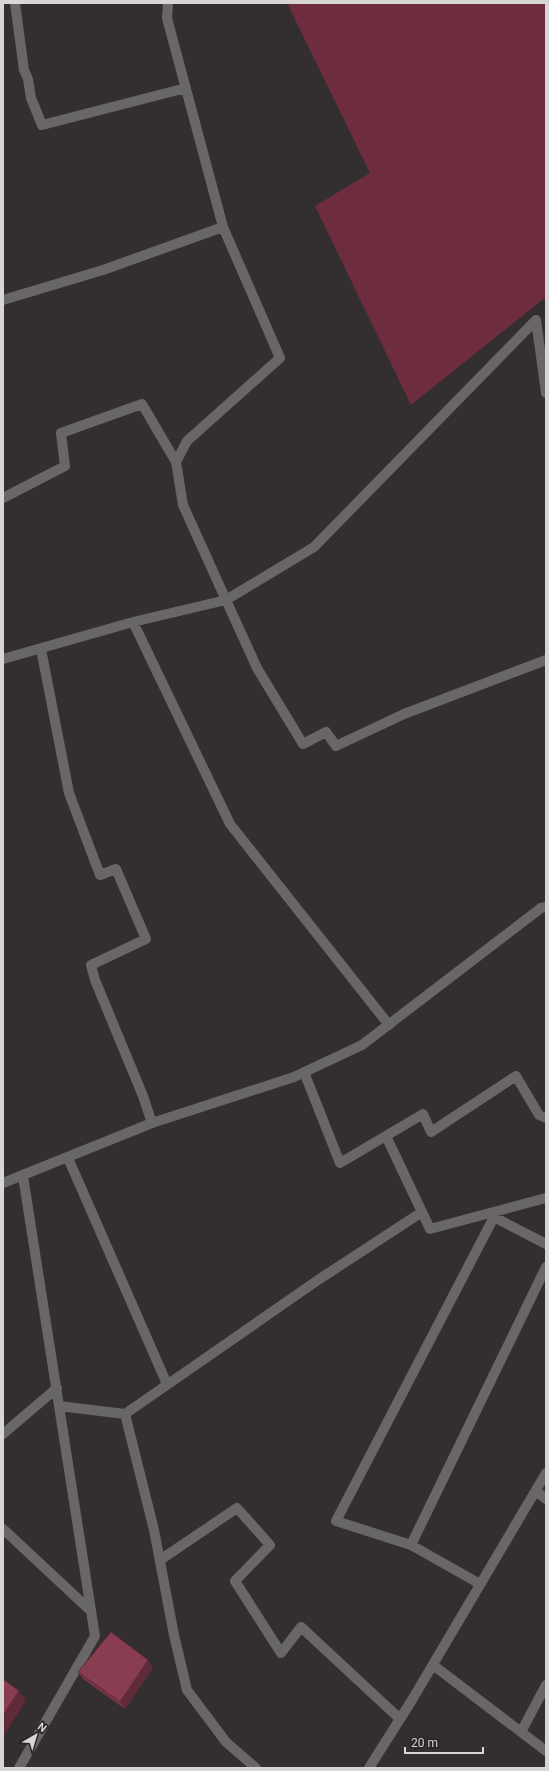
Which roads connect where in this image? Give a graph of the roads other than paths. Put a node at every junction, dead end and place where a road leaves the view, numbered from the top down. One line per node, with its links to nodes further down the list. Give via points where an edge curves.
1 (14, 3): 3 (street, via 24,70 31,98 42,124)
2 (168, 3): 3 (street, via 167,18)
3 (186, 88): 4 (street)
4 (223, 227): 5 (street, via 103,270); 7 (street, via 280,358 187,441)
5 (3, 300)
6 (546, 393): 9 (street, via 536,320 314,547)
7 (176, 462): 8 (street, via 142,404 61,433 65,466); 9 (street, via 183,505)
8 (3, 498)
9 (226, 600): 10 (street); 13 (street, via 257,668 302,744 326,732 336,746 404,714)
10 (132, 622): 11 (street); 15 (street, via 230,824)
11 (41, 649): 12 (street); 18 (street, via 69,793 100,875 116,869 146,939 91,965)
12 (3, 659)
13 (546, 660)
14 (546, 907): 15 (street, via 541,908)
15 (389, 1025): 16 (street, via 362,1045)
16 (304, 1072): 18 (street, via 242,1095); 19 (street, via 340,1163)
17 (546, 1118): 19 (street, via 539,1115 516,1076 431,1132 423,1114)
18 (152, 1123): 20 (street)
19 (386, 1136): 24 (street)
20 (68, 1158): 21 (street); 27 (street)
21 (23, 1176): 22 (street); 28 (street)
22 (3, 1183)
23 (546, 1198): 24 (street, via 430,1229)
24 (422, 1212): 27 (street)
25 (546, 1244): 36 (street, via 494,1217 336,1521)
26 (546, 1267): 36 (street)
27 (167, 1384): 30 (street)
28 (57, 1388): 29 (street); 31 (street)
29 (59, 1406): 30 (street); 39 (street)
30 (125, 1414): 37 (street)
31 (3, 1434)
32 (546, 1473): 33 (street)
33 (536, 1491): 34 (street); 38 (street)
34 (546, 1500)
35 (3, 1529): 39 (street)
36 (412, 1545): 38 (street)
37 (160, 1560): 42 (street, via 237,1508 270,1546 236,1581 281,1654 301,1627); 46 (street, via 187,1690 226,1742)
38 (480, 1584): 40 (street)
39 (91, 1611): 45 (street, via 95,1636)
40 (433, 1665): 42 (street); 43 (street)
41 (546, 1685): 43 (street)
42 (400, 1719): 47 (street)
43 (521, 1732): 44 (street)
44 (546, 1751)
45 (19, 1768)
46 (256, 1768)
47 (369, 1768)

